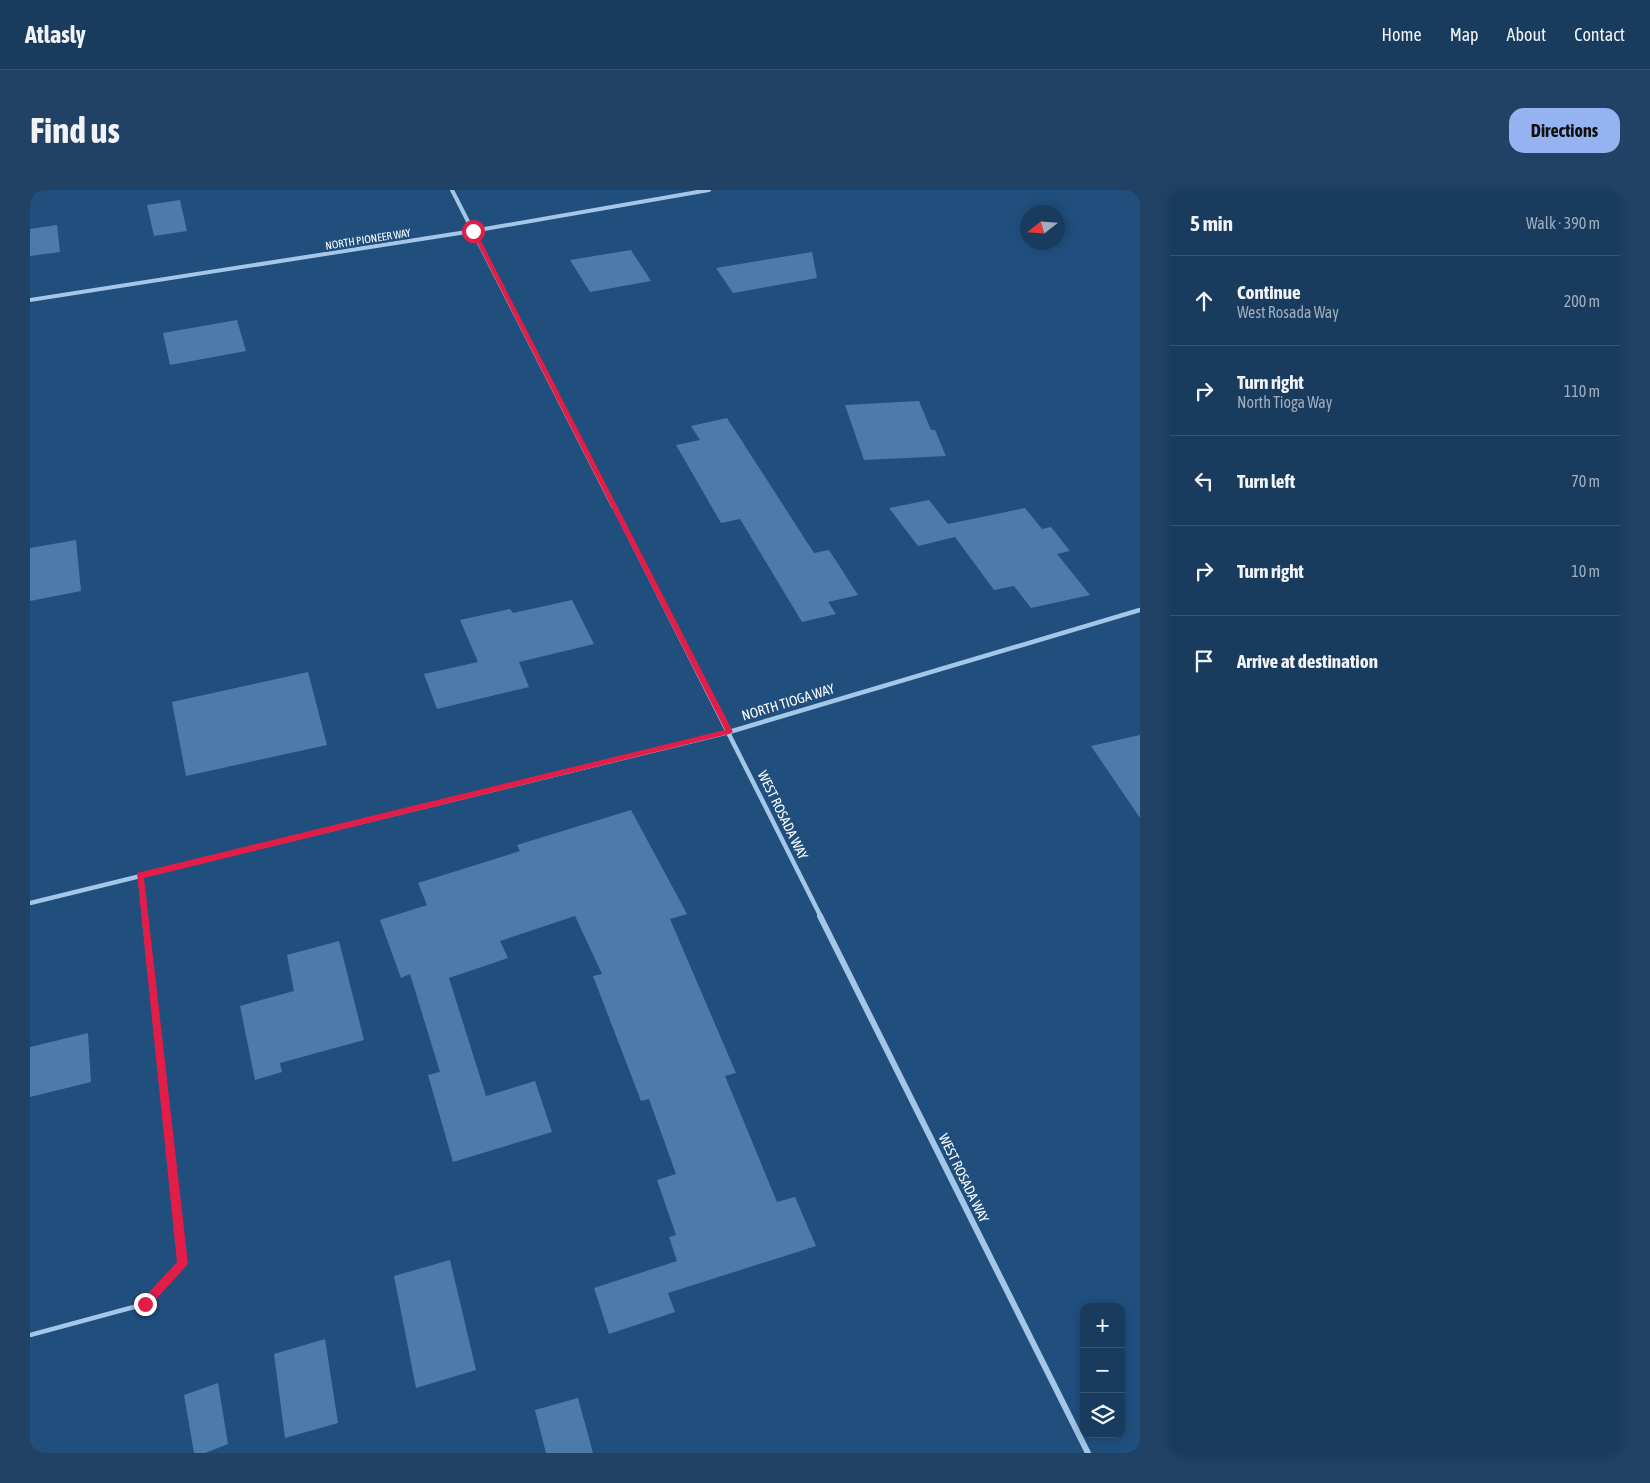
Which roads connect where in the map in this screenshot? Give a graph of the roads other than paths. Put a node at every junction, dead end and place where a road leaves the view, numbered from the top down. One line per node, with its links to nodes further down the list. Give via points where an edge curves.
1 (452, 190): 3 (street, WEST ROSADA WAY)
2 (709, 190): 3 (street, NORTH PIONEER WAY)
3 (473, 231): 4 (street, NORTH PIONEER WAY); 6 (street, WEST ROSADA WAY)
4 (30, 300)
5 (1140, 610): 6 (street, NORTH TIOGA WAY)
6 (729, 732): 7 (street, NORTH TIOGA WAY); 10 (street, WEST ROSADA WAY)
7 (140, 876): 8 (street, NORTH TIOGA WAY); 9 (lane, via 182,1264 145,1304)
8 (30, 903)
9 (30, 1335)
10 (1088, 1453)

